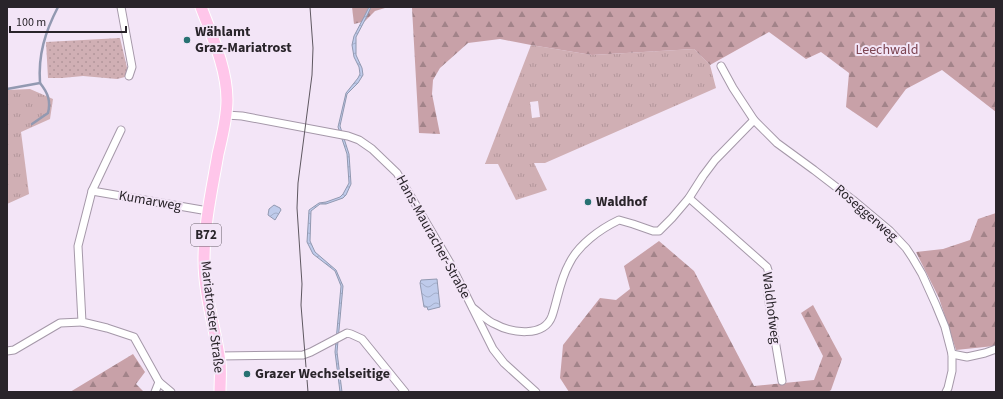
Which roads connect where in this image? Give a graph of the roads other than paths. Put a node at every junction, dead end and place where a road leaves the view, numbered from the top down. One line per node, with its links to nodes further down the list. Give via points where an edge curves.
1 (121, 7): 4 (street, via 132,67)
2 (201, 7): 5 (main road, Mariatroster Straße / B72, via 224,72)
3 (722, 66): 6 (street, Roseggerweg)
4 (129, 76)
5 (226, 115): 10 (main road, Mariatroster Straße / B72); 11 (street, Hans-Mauracher-Straße, via 348,136 372,148 397,173)
6 (754, 120): 9 (street, via 715,160); 15 (street, Roseggerweg, via 777,143 831,183 885,227 906,248 922,274 936,305)
7 (121, 130): 8 (street)
8 (92, 191): 10 (street, Kumarweg); 12 (street, via 78,246)
9 (689, 198): 11 (street, via 659,230 653,232 619,220 608,225 582,246 569,262 561,280 551,318 542,328 529,332 511,330 494,324); 17 (street, Waldhofweg, via 767,267 768,297)
10 (208, 211): 16 (main road, Mariatroster Straße / B72, via 205,274)
11 (472, 306): 23 (street, Hans-Mauracher-Straße, via 493,349 504,363)
12 (82, 322): 14 (street, via 60,323 14,350); 18 (street, via 134,337)
13 (996, 349): 15 (street, via 967,357)
14 (7, 351)
15 (952, 354): 24 (street, Roseggerweg, via 952,371)
16 (219, 356): 21 (main road, Mariatroster Straße / B72); 22 (street, via 303,355 347,333 362,339)
17 (782, 381)
18 (158, 382): 19 (street); 20 (street)
19 (155, 392)
20 (171, 392)
21 (220, 392)
22 (405, 392)
23 (536, 392)
24 (946, 392)

